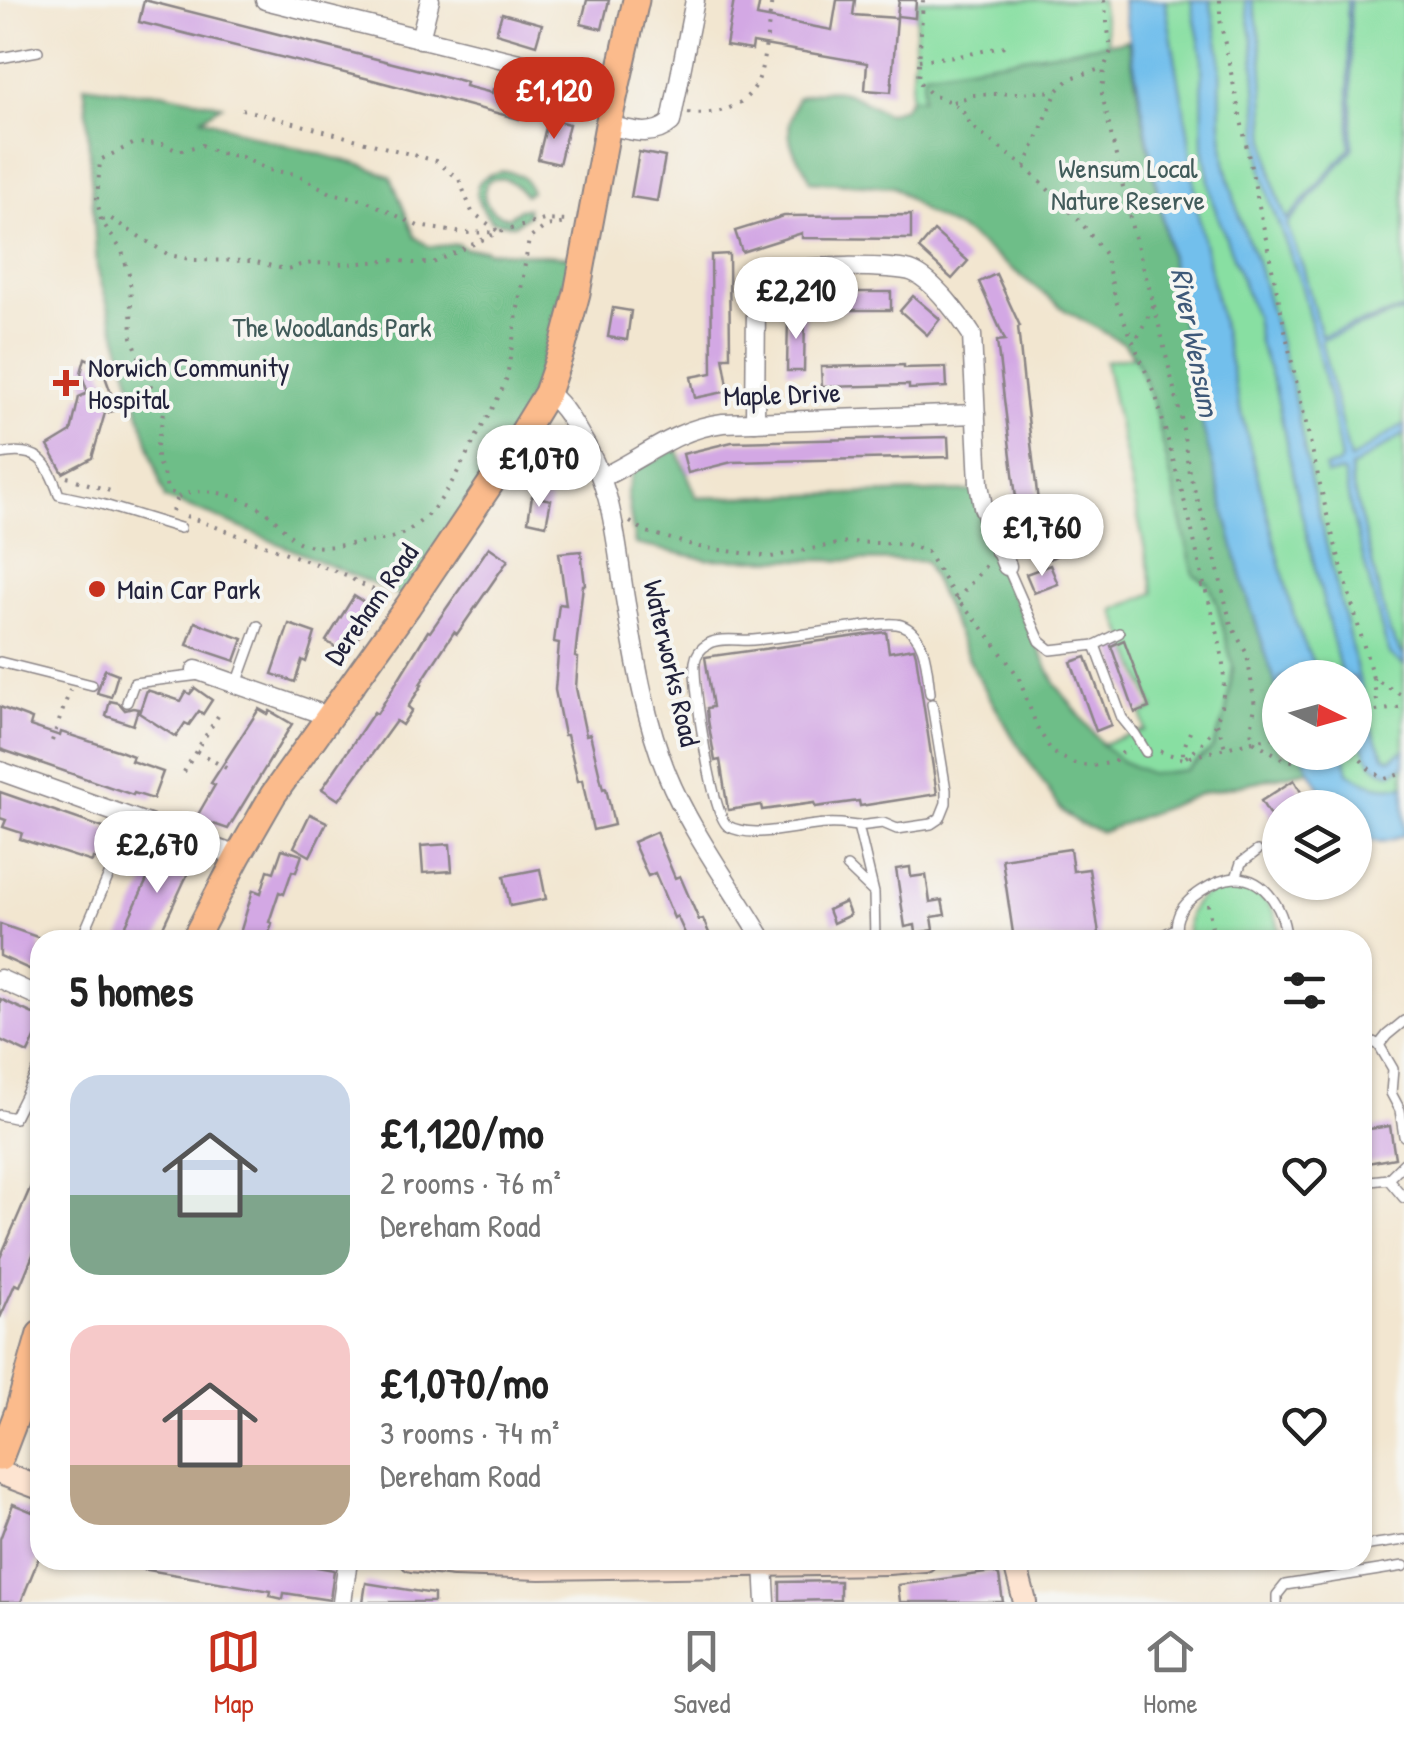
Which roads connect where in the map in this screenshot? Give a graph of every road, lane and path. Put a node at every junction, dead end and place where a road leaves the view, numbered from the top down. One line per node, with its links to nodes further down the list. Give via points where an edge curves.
1 (265, 0): 9 (street)
2 (430, 0): 9 (street)
3 (636, 0): 15 (main road, Dereham Road)
4 (695, 0): 20 (street, via 670,122 651,133)
5 (772, 0): 19 (path, via 758,82 730,108)
6 (923, 0): 13 (path)
7 (1104, 0): 14 (path, via 1112,51)
8 (1220, 0): 43 (path, via 1292,363)
9 (420, 39): 15 (street)
10 (1005, 46): 13 (path)
11 (38, 51): 12 (lane)
12 (0, 58)
13 (919, 60): 17 (path, via 918,81)
14 (1104, 68): 16 (path); 24 (path, via 1102,94)
15 (616, 87): 20 (main road, Dereham Road)
16 (1057, 90): 17 (path); 21 (path)
17 (951, 102): 21 (path)
18 (242, 108): 23 (path, via 436,161 460,179 472,212)
19 (690, 113)
20 (608, 125): 26 (main road, Dereham Road, via 577,293)
21 (1026, 167): 25 (path, via 1105,254)
22 (102, 220): 23 (path, via 110,218 169,255 288,270 313,262 433,263); 23 (path, via 100,160 135,143 178,151 202,145 296,174 418,226); 32 (path, via 130,278 132,336 164,412 156,460 167,489)
23 (499, 232): 32 (path, via 544,220 580,222 546,226 529,239 500,396 453,484 408,530 379,542 303,544 258,506 214,490)
24 (1154, 305): 25 (path); 58 (path, via 1189,472 1231,625 1247,654)
25 (1135, 342): 55 (path, via 1156,396 1220,639 1224,683)
26 (547, 394): 31 (street, Waterworks Road, via 572,420); 37 (main road, Dereham Road)
27 (976, 414): 28 (street, Maple Drive); 28 (street, via 972,335 926,281 912,272 788,269 762,284 756,302); 35 (street, via 983,508)
28 (754, 422): 31 (street, Maple Drive, via 684,432)
29 (0, 454): 33 (lane, via 21,450 40,458 59,495)
30 (520, 474): 31 (path)
31 (603, 478): 80 (street, Waterworks Road, via 645,705 668,774)
32 (178, 497): 37 (path, via 172,511 349,576)
33 (180, 528)
34 (1021, 540): 35 (street)
35 (1003, 558): 36 (path); 40 (lane, via 1040,641 1052,650)
36 (957, 600)
37 (408, 606): 53 (main road, Dereham Road)
38 (258, 626): 45 (lane)
39 (1119, 633): 40 (lane)
40 (1094, 645): 54 (lane)
41 (0, 662): 44 (lane)
42 (201, 672): 45 (street); 48 (lane, via 134,683)
43 (1373, 678): 47 (path); 50 (path)
44 (73, 680): 46 (lane); 59 (path)
45 (237, 684): 53 (street)
46 (92, 685)
47 (1404, 698)
48 (127, 702)
49 (1404, 706): 50 (path)
50 (1378, 710): 51 (path)
51 (1372, 711)
52 (218, 716): 61 (path)
53 (328, 716): 73 (main road, Dereham Road)
54 (1122, 718): 63 (lane); 63 (path, via 1132,747)
55 (1217, 723): 62 (path); 64 (path, via 1201,748)
56 (1190, 732): 64 (path)
57 (1262, 739): 58 (path)
58 (1254, 740): 60 (path); 62 (path)
59 (52, 741)
60 (1262, 745)
61 (196, 750): 67 (path); 68 (path)
62 (1226, 750): 64 (path)
63 (1146, 752): 64 (path)
64 (1183, 759)
65 (1370, 770): 69 (path, via 1385,778)
66 (0, 771): 70 (street)
67 (184, 772)
68 (232, 772)
69 (1404, 773)
70 (133, 819): 73 (street); 78 (lane)
71 (858, 826): 71 (lane, via 747,831 720,820 698,692 700,649 712,641 884,624 902,625 917,636 946,803 931,824); 76 (lane)
72 (1257, 851): 75 (lane)
73 (238, 856): 79 (main road, Dereham Road)
74 (847, 867): 76 (lane)
75 (1236, 878): 77 (lane, via 1198,894 1178,913); 82 (lane, via 1264,890 1280,907)
76 (874, 893): 81 (lane)
77 (1175, 929)
78 (84, 930)
79 (199, 930)
80 (756, 930)
81 (875, 930)
82 (1286, 930)
83 (0, 979): 84 (street)
84 (30, 992)
85 (1404, 1022): 87 (lane)
86 (1372, 1041): 87 (lane)
87 (1379, 1045): 90 (lane, via 1394,1069 1391,1093)
88 (30, 1086): 89 (lane, via 14,1118)
89 (0, 1114)
90 (1404, 1136)
91 (1404, 1163): 92 (lane)
92 (1388, 1179): 93 (lane); 94 (lane)
93 (1372, 1181)
94 (1404, 1198)
95 (30, 1369): 96 (main road)
96 (0, 1458)
97 (0, 1473): 98 (street)
98 (30, 1484)
99 (1404, 1540): 100 (lane)
100 (1372, 1545)
101 (1404, 1566): 108 (lane, via 1284,1585)
102 (347, 1570): 105 (street)
103 (764, 1570): 106 (street)
104 (1016, 1570): 107 (street)
105 (342, 1602)
106 (766, 1602)
107 (1024, 1602)
108 (1278, 1602)

